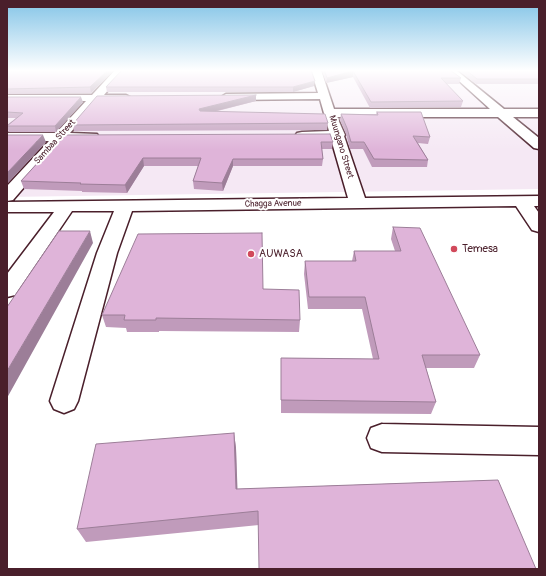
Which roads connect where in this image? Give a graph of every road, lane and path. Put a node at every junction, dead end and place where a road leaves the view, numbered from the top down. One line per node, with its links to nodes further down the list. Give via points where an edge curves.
1 (325, 96): 8 (street, Muungano Street)
2 (214, 97): 3 (street)
3 (227, 97)
4 (484, 97): 9 (street)
5 (7, 98): 6 (street)
6 (95, 98): 7 (street); 15 (street, Sambaa Street)
7 (134, 98)
8 (331, 113): 9 (street); 13 (street, Muungano Street)
9 (503, 113): 10 (street); 16 (street)
10 (539, 113)
11 (107, 136): 15 (street)
12 (290, 136): 13 (street)
13 (338, 136): 20 (street, Muungano Street)
14 (7, 137): 15 (street)
15 (60, 137): 17 (street, Sambaa Street)
16 (539, 145)
17 (7, 196)
18 (521, 201): 19 (street, Chagga Avenue); 20 (street, Chagga Avenue); 24 (street)
19 (539, 201)
20 (358, 202): 21 (street, Chagga Avenue)
21 (124, 206): 23 (street, Chagga Avenue); 26 (street, via 107,253)
22 (7, 207): 23 (street, Chagga Avenue)
23 (66, 207): 25 (street)
24 (539, 226)
25 (7, 290)
26 (64, 401)
27 (382, 438): 28 (street)
28 (539, 441)

